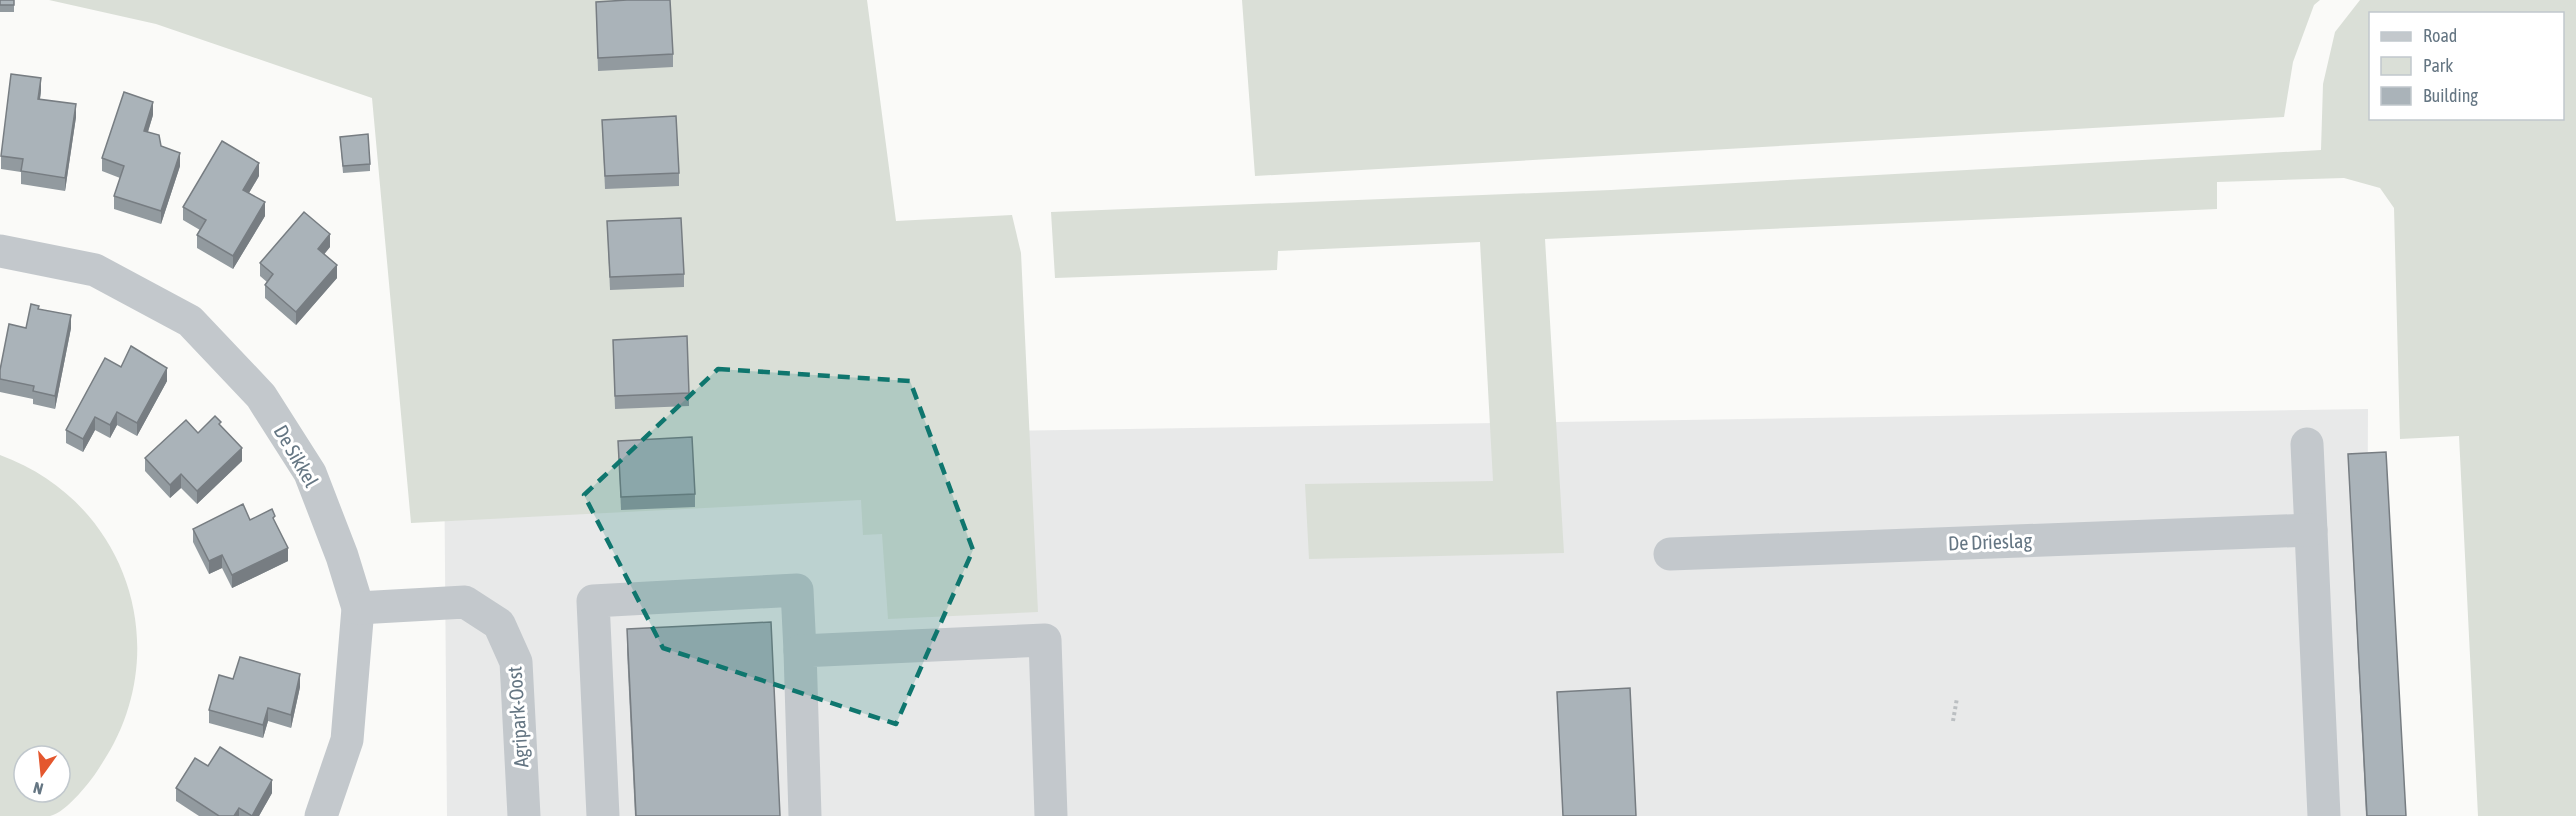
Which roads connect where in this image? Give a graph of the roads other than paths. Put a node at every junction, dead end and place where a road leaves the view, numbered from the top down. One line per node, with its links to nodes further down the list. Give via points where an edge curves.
1 (0, 250): 5 (street, De Sikkel, via 95,270 190,321 261,396 310,473)
2 (2307, 444): 3 (street)
3 (2311, 530): 4 (street, De Drieslag); 12 (street)
4 (1670, 554)
5 (358, 608): 7 (street, De Sikkel, via 347,740); 8 (street, Agripark-Oost, via 465,602 499,624 516,662)
6 (800, 651): 9 (street, via 797,590 593,601); 10 (street); 11 (street, via 1045,640)
7 (321, 816)
8 (524, 816)
9 (603, 816)
10 (805, 816)
11 (1052, 816)
12 (2324, 816)

